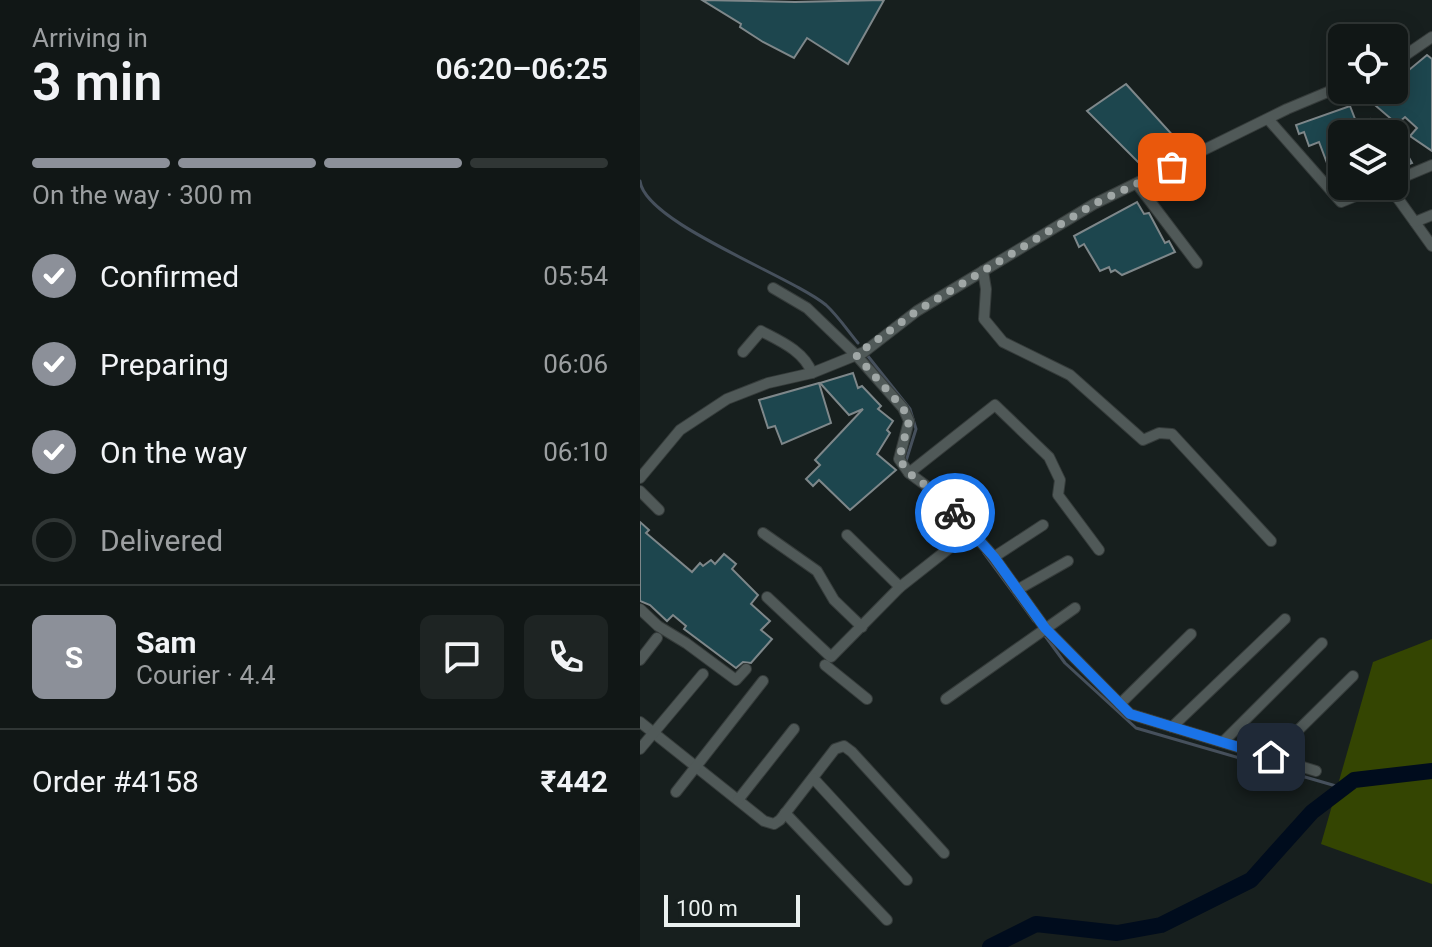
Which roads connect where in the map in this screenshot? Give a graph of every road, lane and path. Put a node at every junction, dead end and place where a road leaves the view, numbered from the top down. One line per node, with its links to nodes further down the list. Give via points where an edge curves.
1 (1432, 37): 2 (street)
2 (1408, 53)
3 (1328, 92): 4 (street)
4 (1268, 119): 7 (street); 8 (street)
5 (1432, 165): 6 (street)
6 (1408, 175)
7 (1137, 184): 13 (street); 14 (street)
8 (1328, 187)
9 (1399, 200): 11 (street)
10 (1432, 215): 11 (street)
11 (1415, 222): 12 (street)
12 (1432, 246)
13 (1197, 263)
14 (983, 271): 17 (street); 27 (street, via 984,319 1003,342 1070,375 1143,440 1172,434)
15 (773, 288): 17 (street, via 807,308)
16 (743, 352): 18 (street, via 761,331 786,344)
17 (856, 355): 18 (street); 19 (street, via 909,421 899,459)
18 (812, 373): 20 (street, via 727,399 680,430)
19 (909, 473): 24 (street); 28 (street, via 995,405 1049,457 1060,480 1058,495)
20 (640, 478)
21 (640, 491): 22 (street)
22 (659, 510)
23 (1043, 525): 29 (street)
24 (971, 531): 29 (street); 31 (street)
25 (763, 533): 37 (street, via 817,571 834,600)
26 (847, 535): 31 (street)
27 (1271, 541)
28 (1099, 550)
29 (994, 557): 32 (street)
30 (1068, 561): 32 (street)
31 (900, 587): 37 (street)
32 (1017, 590): 38 (street)
33 (767, 597): 43 (street)
34 (1075, 608): 38 (street)
35 (640, 609): 44 (street, via 736,680)
36 (1285, 619): 52 (street)
37 (862, 627): 43 (street)
38 (1045, 628): 49 (street); 50 (street)
39 (1191, 634): 50 (street)
40 (657, 638): 42 (street)
41 (1322, 643): 55 (street)
42 (640, 660)
43 (825, 665): 48 (street)
44 (746, 669)
45 (703, 674): 54 (street)
46 (1353, 676): 57 (street)
47 (763, 681): 58 (street)
48 (867, 699)
49 (946, 699)
50 (1120, 704): 52 (street, via 1130,714)
51 (640, 722): 54 (street)
52 (1172, 727): 55 (street)
53 (794, 729): 62 (street)
54 (653, 733): 56 (street); 58 (street)
55 (1223, 742): 57 (street)
56 (640, 749)
57 (1271, 757): 59 (street)
58 (695, 766): 61 (street); 62 (street)
59 (1316, 771)
60 (813, 778): 63 (street); 64 (street, via 835,749 844,746); 65 (street)
61 (676, 792)
62 (738, 800): 63 (street, via 774,824)
63 (785, 813): 66 (street)
64 (944, 853)
65 (907, 880)
66 (887, 920)

